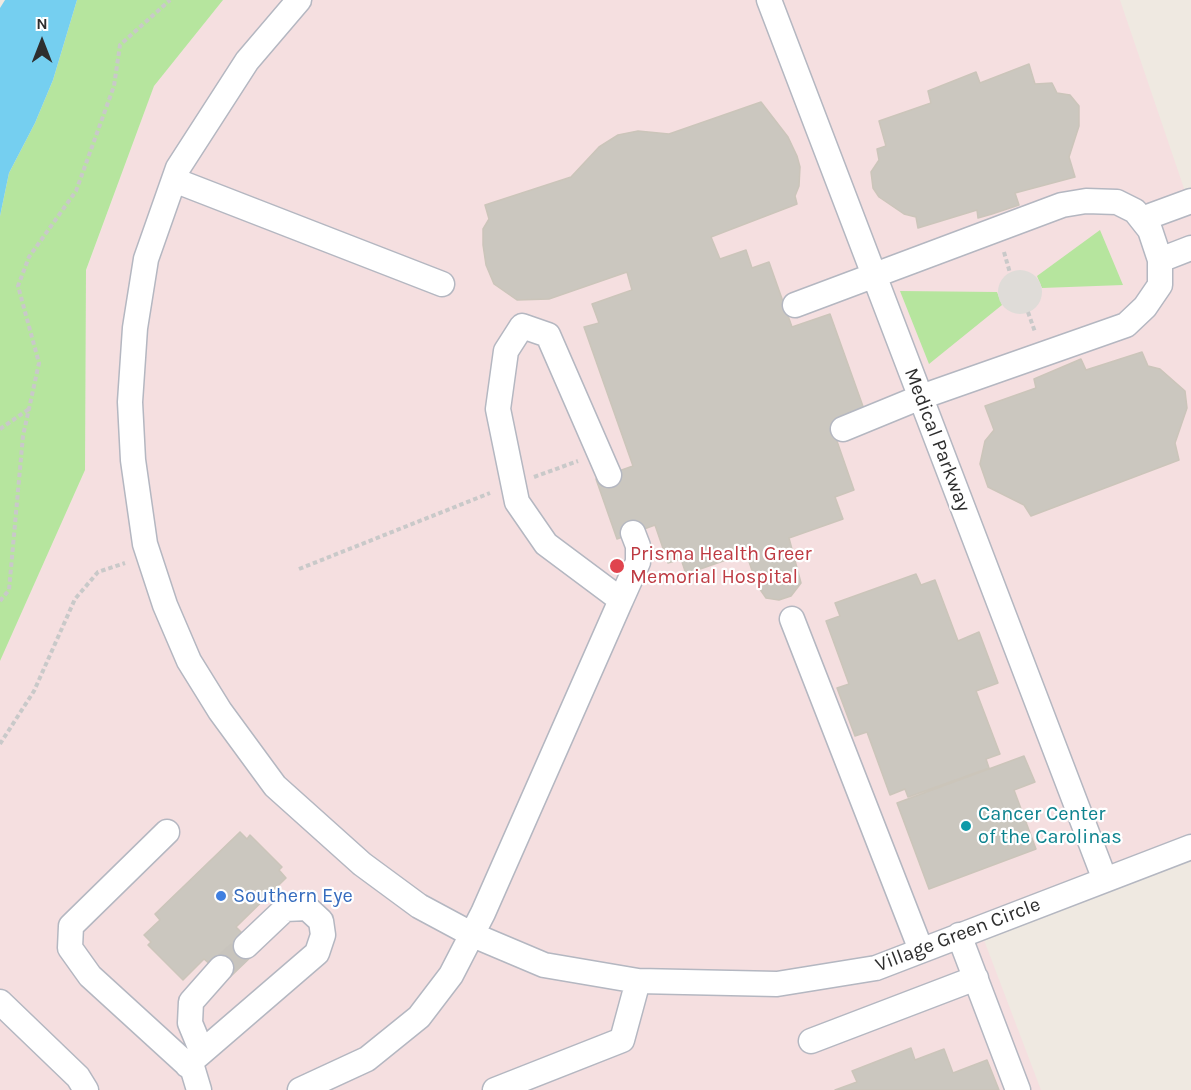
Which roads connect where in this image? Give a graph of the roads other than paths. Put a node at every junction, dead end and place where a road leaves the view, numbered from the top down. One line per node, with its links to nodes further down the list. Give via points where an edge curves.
1 (299, 0): 3 (street, Village Green Circle, via 247,61)
2 (769, 0): 8 (street, Medical Parkway)
3 (174, 180): 9 (street); 20 (street, Village Green Circle, via 146,259 135,328 130,402 133,460 145,544 165,605 189,661 275,786 362,864 419,906)
4 (1191, 201): 5 (street)
5 (1142, 219): 7 (street); 8 (street, via 1117,202 1086,201 1062,206)
6 (1191, 248): 7 (street)
7 (1160, 260): 11 (street, via 1160,285 1126,325)
8 (874, 277): 10 (street); 11 (street, Medical Parkway)
9 (442, 284)
10 (795, 305)
11 (921, 398): 12 (street); 19 (street, Medical Parkway)
12 (843, 429)
13 (604, 464): 15 (street, via 548,335 522,326 506,351 498,408 517,502 546,544)
14 (633, 533): 15 (street, via 638,562)
15 (621, 600): 20 (street)
16 (792, 619): 23 (street)
17 (167, 832): 29 (street, via 71,926 70,948 90,976)
18 (1191, 847): 19 (street, Village Green Circle)
19 (1105, 880): 21 (street, Village Green Circle)
20 (473, 935): 26 (street, Village Green Circle, via 544,965); 32 (street, via 451,975 419,1017 367,1059)
21 (959, 935): 23 (street, Village Green Circle); 25 (street)
22 (246, 946): 29 (street, via 285,909 307,908 321,921 324,935 317,953)
23 (921, 950): 26 (street, Village Green Circle, via 876,968 777,984)
24 (221, 968): 29 (street, via 191,1002)
25 (976, 978): 28 (street); 34 (street)
26 (638, 981): 33 (street, via 622,1040)
27 (0, 1002): 30 (street, via 78,1077)
28 (811, 1041)
29 (195, 1059): 31 (street, via 193,1070)
30 (85, 1089)
31 (199, 1090)
32 (300, 1090)
33 (495, 1090)
34 (1018, 1090)

